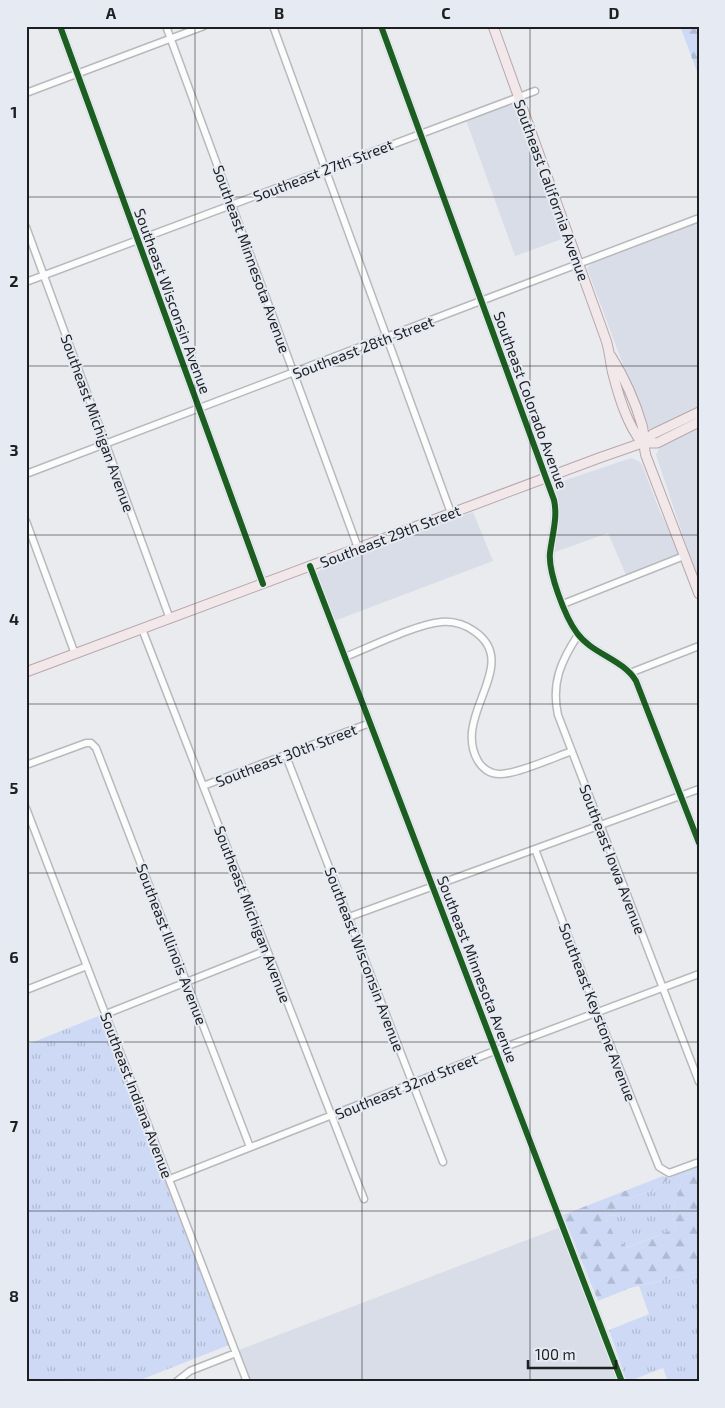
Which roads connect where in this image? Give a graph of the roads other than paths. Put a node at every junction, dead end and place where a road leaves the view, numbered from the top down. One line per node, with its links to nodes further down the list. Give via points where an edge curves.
1 (60, 26): 8 (street, Southeast Wisconsin Avenue)
2 (166, 26): 7 (street, Southeast Minnesota Avenue)
3 (204, 26): 7 (street)
4 (273, 26): 13 (street)
5 (381, 26): 12 (street, Southeast Colorado Avenue)
6 (493, 26): 11 (main road, Southeast California Avenue)
7 (171, 39): 8 (street); 14 (street, Southeast Minnesota Avenue)
8 (77, 74): 10 (street); 17 (street, Southeast Wisconsin Avenue)
9 (535, 91): 11 (street, Southeast 27th Street)
10 (26, 93)
11 (518, 97): 12 (street, Southeast 27th Street); 18 (main road, Southeast California Avenue)
12 (420, 134): 13 (street, Southeast 27th Street); 21 (street, Southeast Colorado Avenue)
13 (327, 169): 14 (street, Southeast 27th Street); 22 (street)
14 (232, 204): 17 (street, Southeast 27th Street); 23 (street, Southeast Minnesota Avenue)
15 (699, 218): 18 (street, Southeast 28th Street)
16 (26, 227): 19 (street, Southeast Michigan Avenue)
17 (138, 240): 19 (street, Southeast 27th Street); 24 (street, Southeast Wisconsin Avenue)
18 (579, 263): 21 (street, Southeast 28th Street); 27 (main road, Southeast California Avenue, via 610,353 622,372 642,427)
19 (44, 275): 20 (street, Southeast 27th Street); 28 (street, Southeast Michigan Avenue)
20 (26, 282)
21 (482, 301): 22 (street, Southeast 28th Street); 30 (street, Southeast Colorado Avenue)
22 (387, 338): 23 (street, Southeast 28th Street); 31 (street)
23 (294, 373): 24 (street, Southeast 28th Street); 33 (street, Southeast Minnesota Avenue)
24 (198, 407): 28 (street, Southeast 28th Street); 36 (street, Southeast Wisconsin Avenue)
25 (699, 412): 27 (main road, Southeast 29th Street, via 653,434)
26 (699, 422): 27 (main road, Southeast 29th Street, via 657,443)
27 (642, 443): 30 (main road, Southeast 29th Street); 34 (main road, Southeast California Avenue)
28 (104, 444): 29 (street, Southeast 28th Street); 39 (street, Southeast Michigan Avenue)
29 (26, 474)
30 (546, 478): 31 (main road, Southeast 29th Street); 38 (street, Southeast Colorado Avenue, via 556,514 551,570)
31 (451, 513): 33 (main road, Southeast 29th Street)
32 (26, 521): 43 (street)
33 (358, 548): 35 (main road, Southeast 29th Street)
34 (684, 556): 37 (main road, Southeast California Avenue); 38 (street)
35 (310, 566): 36 (main road, Southeast 29th Street); 44 (street, Southeast Minnesota Avenue)
36 (263, 584): 39 (main road, Southeast 29th Street)
37 (699, 594)
38 (563, 604): 41 (street, Southeast Colorado Avenue)
39 (170, 619): 40 (main road, Southeast 29th Street)
40 (142, 629): 43 (main road, Southeast 29th Street); 51 (street, Southeast Michigan Avenue)
41 (578, 635): 46 (street, Southeast Colorado Avenue); 48 (street, Southeast Iowa Avenue, via 560,664 555,684 558,714)
42 (699, 646): 46 (street)
43 (75, 654): 45 (main road, Southeast 29th Street)
44 (344, 657): 47 (street, Southeast Minnesota Avenue); 48 (street, via 430,624 463,624 482,638 491,660 489,681 471,726 472,747 481,765 492,773 504,774)
45 (26, 672)
46 (630, 673): 53 (street, Southeast Colorado Avenue, via 636,681)
47 (370, 723): 49 (street, Southeast 30th Street); 59 (street, Southeast Minnesota Avenue)
48 (572, 751): 56 (street, Southeast Iowa Avenue)
49 (286, 756): 51 (street, Southeast 30th Street); 60 (street, Southeast Wisconsin Avenue)
50 (26, 765): 64 (street, Southeast Illinois Avenue, via 80,745 91,743 96,748)
51 (203, 786): 61 (street, Southeast Michigan Avenue)
52 (699, 789): 53 (street)
53 (680, 795): 56 (street); 57 (street, Southeast Colorado Avenue)
54 (26, 808): 55 (street, Southeast Indiana Avenue)
55 (29, 821): 62 (street, Southeast Indiana Avenue)
56 (600, 825): 58 (street); 65 (street, Southeast Iowa Avenue)
57 (699, 843)
58 (535, 849): 59 (street); 67 (street, Southeast Keystone Avenue)
59 (433, 885): 60 (street); 69 (street, Southeast Minnesota Avenue)
60 (348, 917): 71 (street, Southeast Wisconsin Avenue)
61 (267, 950): 64 (street); 72 (street, Southeast Michigan Avenue)
62 (87, 966): 66 (street); 68 (street, Southeast Indiana Avenue)
63 (699, 974): 65 (street, Southeast 32nd Street)
64 (186, 981): 68 (street); 73 (street, Southeast Illinois Avenue)
65 (662, 988): 67 (street, Southeast 32nd Street); 70 (street, Southeast Iowa Avenue)
66 (26, 990)
67 (597, 1012): 69 (street, Southeast 32nd Street); 75 (street, Southeast Keystone Avenue, via 659,1167 664,1172 672,1172)
68 (106, 1014): 76 (street, Southeast Indiana Avenue)
69 (496, 1050): 71 (street, Southeast 32nd Street); 81 (street, Southeast Minnesota Avenue)
70 (699, 1082)
71 (413, 1084): 72 (street, Southeast 32nd Street); 74 (street, Southeast Wisconsin Avenue)
72 (332, 1116): 73 (street, Southeast 32nd Street); 77 (street, Southeast Michigan Avenue)
73 (250, 1148): 76 (street, Southeast 32nd Street)
74 (444, 1162)
75 (699, 1162)
76 (170, 1179): 78 (street, Southeast Indiana Avenue)
77 (364, 1199)
78 (236, 1353): 79 (street, via 190,1371); 80 (street, Southeast Indiana Avenue)
79 (176, 1382)
80 (247, 1382)
81 (622, 1382)

